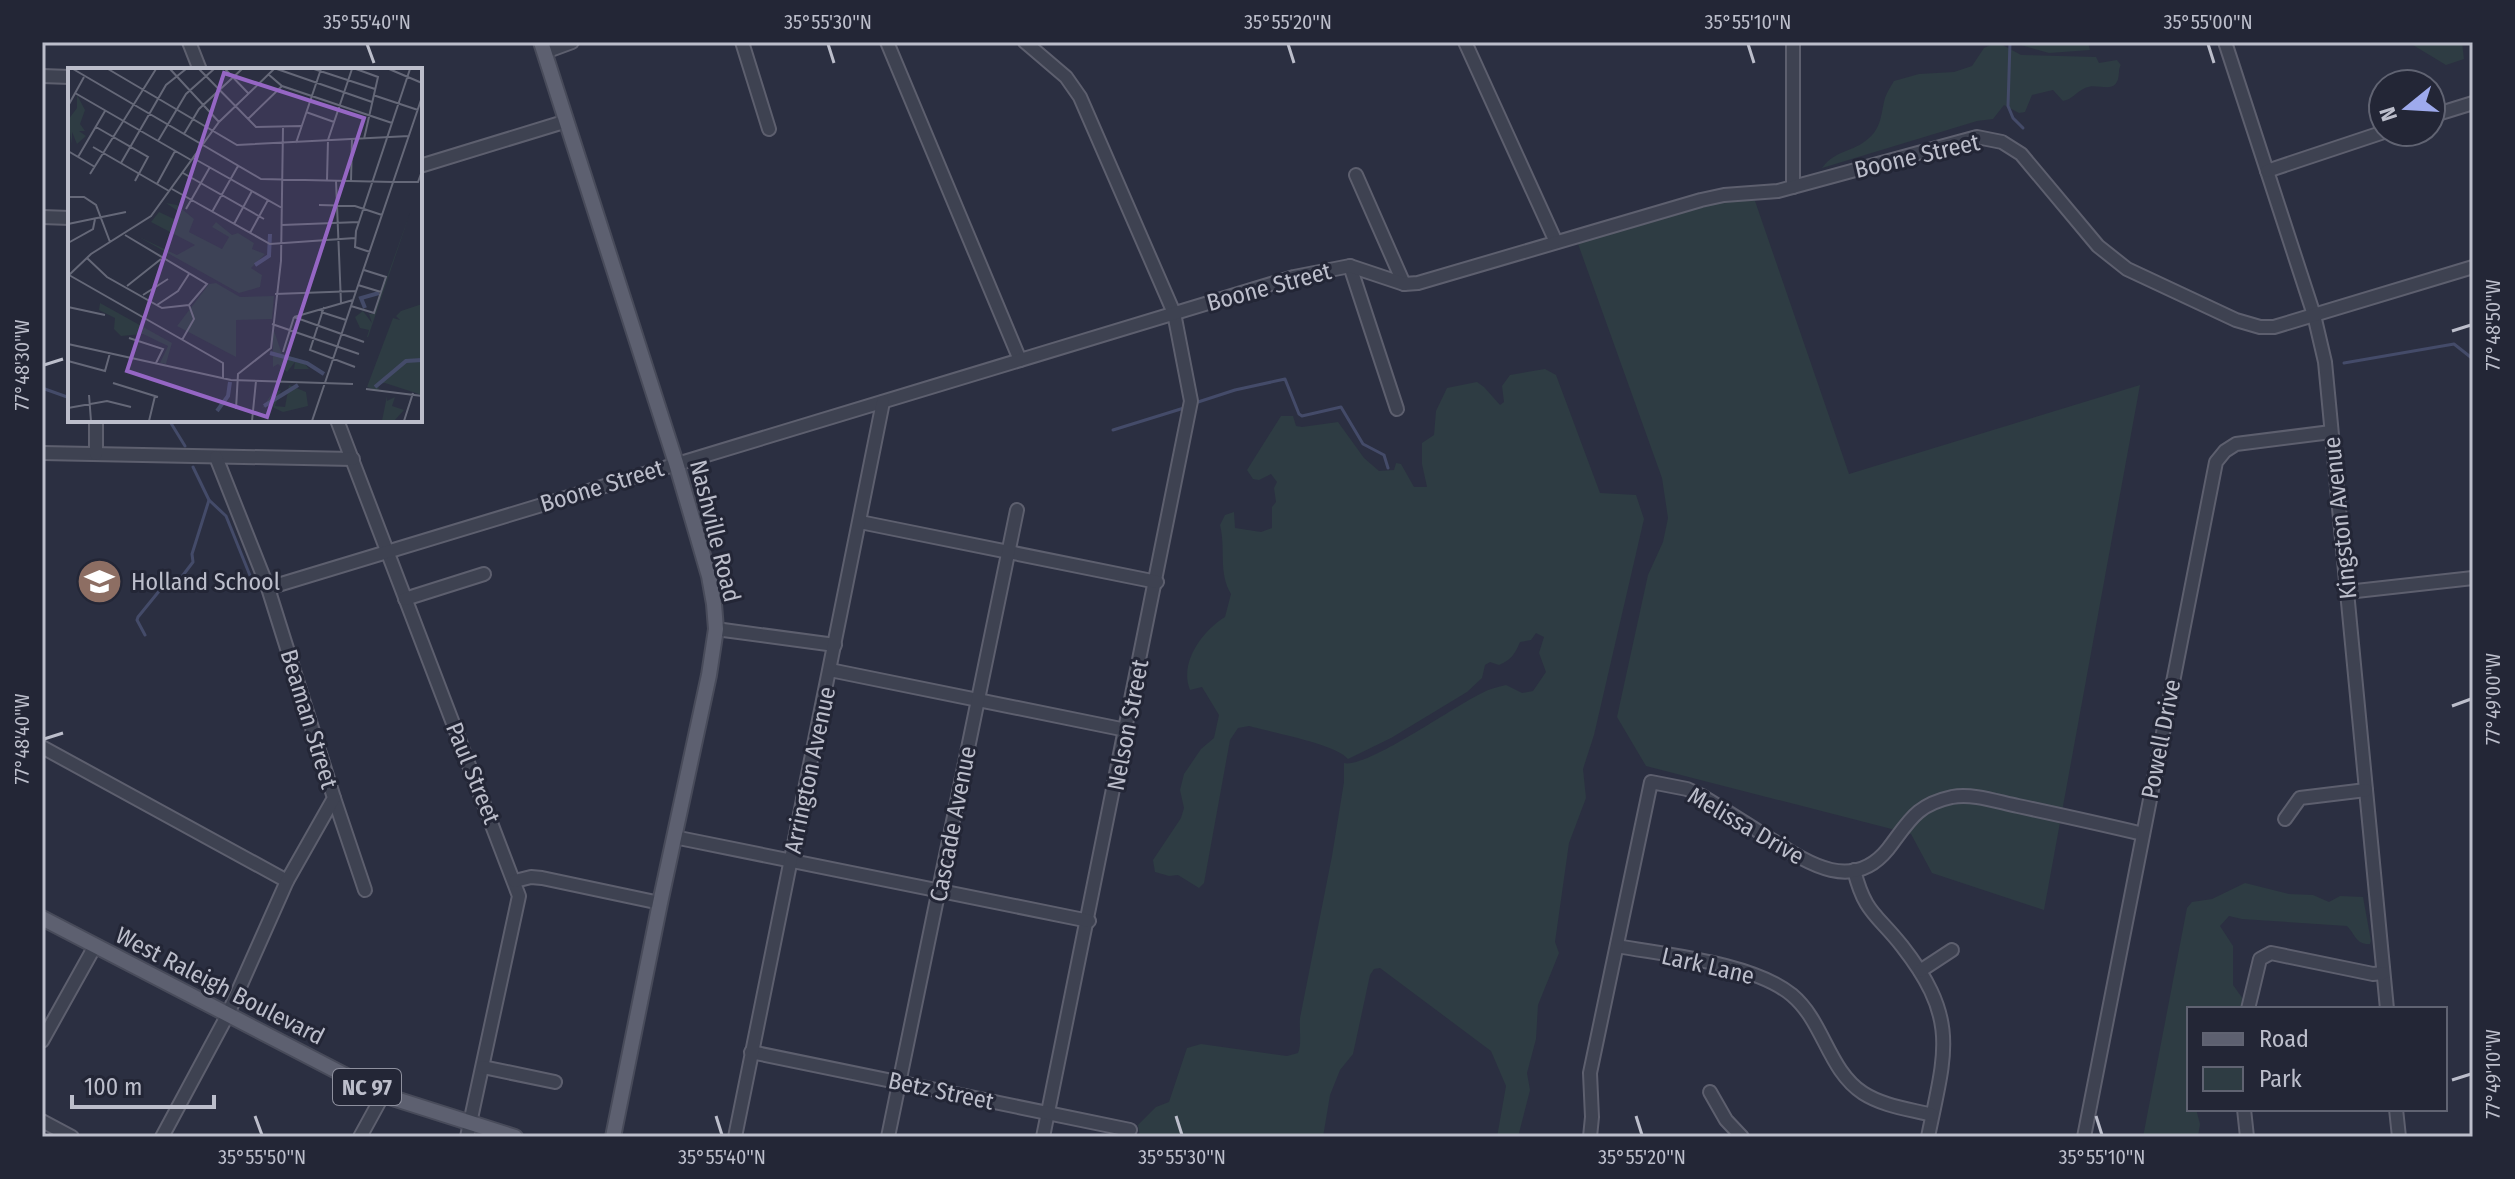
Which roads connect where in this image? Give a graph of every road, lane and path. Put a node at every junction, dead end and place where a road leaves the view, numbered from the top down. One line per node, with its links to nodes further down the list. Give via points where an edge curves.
1 (189, 42): 10 (street)
2 (572, 42): 9 (street)
3 (742, 42): 16 (street)
4 (887, 42): 30 (street)
5 (1025, 42): 28 (street, Nelson Street, via 1074,86)
6 (1465, 42): 24 (street)
7 (1793, 42): 21 (street)
8 (2225, 42): 19 (street, Kingston Avenue)
9 (543, 47): 15 (main road, Nashville Road)
10 (199, 68)
11 (42, 76): 12 (street)
12 (68, 77)
13 (2473, 103): 14 (street)
14 (2447, 111)
15 (567, 121): 18 (street); 40 (main road, Nashville Road)
16 (769, 129)
17 (2367, 138): 19 (street)
18 (422, 165)
19 (2267, 171): 29 (street, Kingston Avenue)
20 (1356, 175): 27 (street)
21 (1793, 187): 24 (street, Boone Street, via 1724,195); 29 (street, Boone Street, via 1962,140 1995,139 2030,162 2098,246 2127,269 2248,324 2274,327)
22 (42, 217): 23 (street)
23 (68, 218)
24 (1556, 242): 27 (street, Boone Street)
25 (1350, 266): 27 (street, Boone Street); 28 (street, Boone Street); 32 (street)
26 (2473, 267): 29 (street, Boone Street)
27 (1404, 284)
28 (1174, 313): 30 (street, Boone Street); 47 (street, Nelson Street, via 1191,413)
29 (2314, 315): 35 (street, Kingston Avenue, via 2325,362)
30 (1020, 360): 31 (street, Boone Street)
31 (883, 402): 40 (street, Boone Street); 42 (street, Arrington Avenue)
32 (1397, 409)
33 (96, 422): 37 (street)
34 (338, 422): 39 (street, Paul Street)
35 (2331, 432): 49 (street, Kingston Avenue); 60 (street, Powell Drive, via 2236,444 2216,462)
36 (42, 453): 37 (street)
37 (96, 454): 38 (street)
38 (216, 457): 39 (street); 48 (street, Beaman Street)
39 (353, 459): 43 (street, Paul Street)
40 (676, 463): 43 (street, Boone Street); 51 (main road, Nashville Road, via 709,576)
41 (1017, 510): 44 (street, Cascade Avenue)
42 (860, 522): 44 (street); 52 (street, Arrington Avenue)
43 (386, 551): 48 (street, Boone Street); 50 (street, Paul Street)
44 (1010, 553): 47 (street); 54 (street, Cascade Avenue)
45 (484, 574): 50 (street)
46 (2473, 578): 49 (street)
47 (1157, 582): 55 (street, Nelson Street)
48 (268, 588): 58 (street, Beaman Street)
49 (2347, 592): 57 (street, Kingston Avenue)
50 (405, 599): 65 (street, Paul Street)
51 (716, 629): 52 (street); 61 (main road, Nashville Road)
52 (835, 645): 53 (street, Arrington Avenue)
53 (830, 670): 54 (street); 62 (street, Arrington Avenue)
54 (978, 700): 55 (street); 67 (street, Cascade Avenue)
55 (1126, 730): 70 (street, Nelson Street)
56 (42, 747): 64 (street)
57 (2366, 790): 59 (street, via 2300,798); 75 (street, Kingston Avenue)
58 (334, 798): 64 (street, Beaman Street); 66 (street)
59 (2285, 819)
60 (2143, 834): 63 (street, via 1954,797 1921,809 1874,862); 104 (street, Powell Drive)
61 (674, 837): 62 (street); 68 (main road, Nashville Road)
62 (791, 861): 67 (street); 80 (street, Arrington Avenue)
63 (1854, 870): 72 (street, Melissa Drive, via 1840,872 1807,862 1702,796 1651,782); 74 (street, via 1866,907)
64 (287, 881): 78 (street, Beaman Street)
65 (515, 881): 68 (street, via 542,878); 81 (street, Paul Street, via 517,908)
66 (365, 890)
67 (940, 891): 70 (street); 83 (street, Cascade Avenue)
68 (660, 903): 97 (main road, Nashville Road)
69 (42, 918): 71 (main road, West Raleigh Boulevard / NC 97)
70 (1089, 921): 88 (street, Nelson Street)
71 (95, 946): 78 (main road, West Raleigh Boulevard / NC 97); 79 (street)
72 (1617, 946): 89 (street, Lark Lane, via 1743,971 1775,984 1809,1013 1851,1083 1879,1101); 101 (street, via 1590,1073)
73 (1952, 950): 74 (street)
74 (1920, 971): 89 (street, via 1943,1022 1945,1040)
75 (2383, 973): 76 (street, via 2271,953 2260,959); 77 (street, Kingston Avenue)
76 (2248, 1007)
77 (2387, 1007)
78 (227, 1016): 85 (main road, West Raleigh Boulevard / NC 97); 94 (street, Beaman Street)
79 (42, 1041)
80 (751, 1052): 83 (street, Betz Street); 98 (street, Arrington Avenue)
81 (483, 1067): 82 (street); 91 (street, Paul Street)
82 (555, 1082)
83 (899, 1082): 88 (street, Betz Street); 99 (street, Cascade Avenue)
84 (1710, 1092): 102 (street)
85 (383, 1095): 91 (main road, West Raleigh Boulevard / NC 97); 95 (street)
86 (2244, 1111): 105 (street)
87 (2396, 1111): 106 (street)
88 (1049, 1113): 92 (street, Betz Street); 100 (street, Nelson Street)
89 (1932, 1115): 103 (street)
90 (42, 1121): 93 (street)
91 (468, 1130): 96 (main road, West Raleigh Boulevard / NC 97)
92 (1130, 1130)
93 (72, 1137)
94 (162, 1137)
95 (360, 1137)
96 (515, 1137)
97 (613, 1137)
98 (735, 1137)
99 (888, 1137)
100 (1043, 1137)
101 (1590, 1137)
102 (1742, 1137)
103 (1928, 1137)
104 (2084, 1137)
105 (2247, 1137)
106 (2399, 1137)

